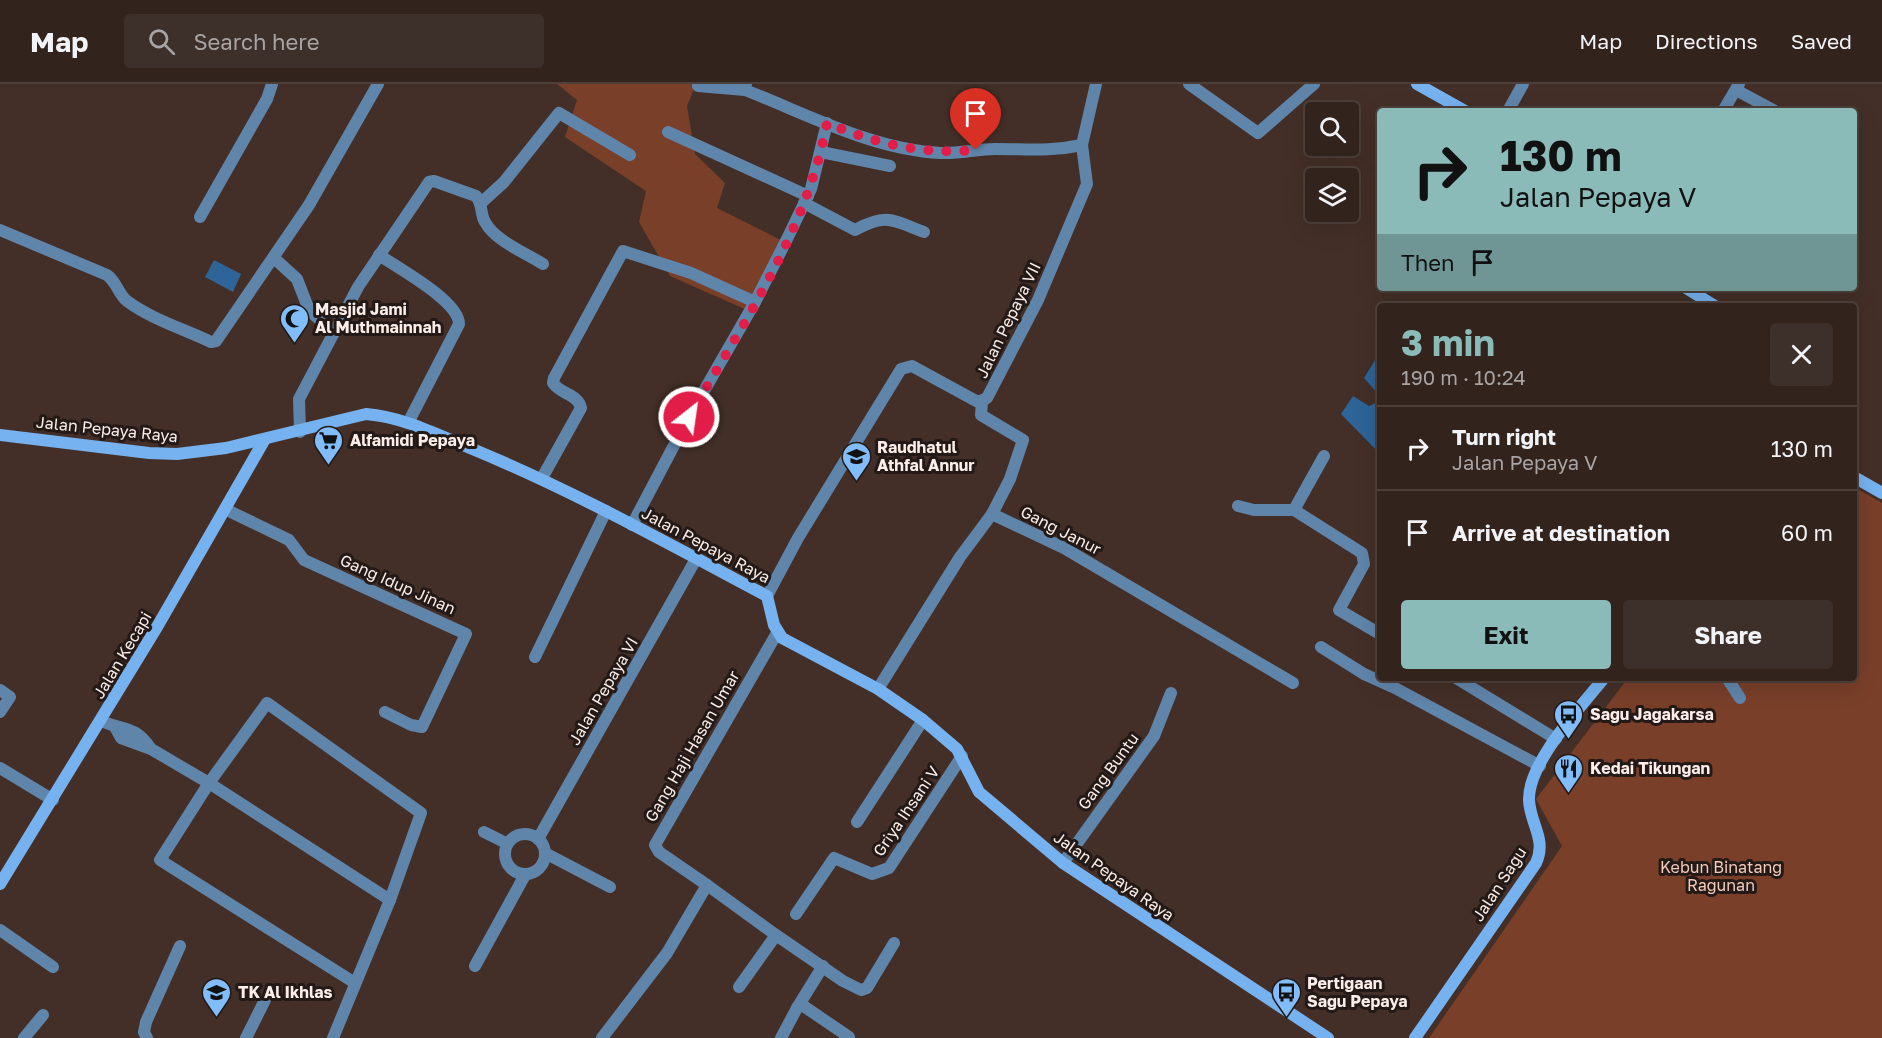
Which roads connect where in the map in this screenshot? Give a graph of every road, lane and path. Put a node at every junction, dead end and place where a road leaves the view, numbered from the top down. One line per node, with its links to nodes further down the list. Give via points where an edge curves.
1 (272, 84): 24 (street)
2 (378, 84): 28 (street, via 315,196)
3 (1096, 84): 18 (street, Jalan Pepaya VII)
4 (1189, 84): 5 (street, via 1258,133)
5 (1315, 84): 11 (street)
6 (1417, 84): 12 (street)
7 (1523, 84): 13 (street)
8 (698, 86): 9 (street)
9 (746, 87): 16 (street)
10 (1737, 87): 14 (street); 15 (street)
11 (1306, 100)
12 (1461, 108)
13 (1510, 108)
14 (1725, 108)
15 (1770, 108)
16 (827, 123): 18 (street, via 905,149 942,154 993,149 1049,152); 19 (street)
17 (668, 132): 22 (street)
18 (1082, 145): 34 (street, Jalan Pepaya VII, via 1088,184 1038,300)
19 (822, 152): 21 (street); 22 (street)
20 (630, 154): 23 (street, via 559,114 504,182)
21 (890, 166)
22 (806, 200): 26 (street, via 855,230 876,219 890,219); 31 (street)
23 (481, 203): 27 (street, via 476,196 429,182); 29 (street, via 486,224)
24 (200, 217)
25 (0, 230): 28 (street, via 107,275 134,305 211,342 218,339)
26 (924, 232)
27 (379, 255): 33 (street); 35 (street, via 449,304 459,319)
28 (274, 258): 33 (street, via 297,279 309,310)
29 (543, 264)
30 (1693, 291): 32 (street)
31 (755, 302): 40 (street, via 691,273 623,251 554,378 556,388 577,399 581,408); 48 (street)
32 (1711, 303)
33 (334, 333): 36 (street, via 299,399)
34 (982, 402): 47 (street, via 981,415 1023,440 1010,480); 50 (street, Jalan Pepaya VII, via 912,366 901,369)
35 (408, 423): 36 (street, Jalan Pepaya Raya, via 366,414); 40 (street, Jalan Pepaya Raya)
36 (300, 432): 38 (street, Jalan Pepaya Raya)
37 (0, 435): 38 (street, Jalan Pepaya Raya, via 149,453 206,451)
38 (266, 439): 44 (street, Jalan Kecapi)
39 (1324, 456): 45 (street)
40 (542, 478): 46 (street, Jalan Pepaya Raya)
41 (1857, 479): 42 (street)
42 (1882, 493)
43 (1238, 506): 45 (street)
44 (227, 510): 65 (street, Gang Idup Jinan, via 289,540 304,560 466,634 422,727); 68 (street, Jalan Kecapi)
45 (1294, 510): 51 (street, via 1362,553 1364,564 1338,610)
46 (606, 511): 48 (street, Jalan Pepaya Raya); 54 (street)
47 (992, 514): 60 (street, Gang Janur, via 1064,548); 61 (street, via 960,557)
48 (632, 525): 49 (street, Jalan Pepaya Raya)
49 (696, 558): 50 (street, Jalan Pepaya Raya); 77 (street, Jalan Pepaya VI)
50 (767, 596): 52 (street, Jalan Pepaya Raya)
51 (1377, 632)
52 (777, 633): 61 (street, Jalan Pepaya Raya); 83 (street, Gang Haji Hasan Umar, via 655,845 659,852)
53 (1321, 647): 55 (street)
54 (535, 657)
55 (1377, 680)
56 (1380, 681): 71 (street)
57 (1461, 681): 69 (street)
58 (1602, 681): 69 (street, Jalan Sagu)
59 (1729, 681): 64 (street)
60 (1293, 683)
61 (878, 689): 67 (street, Jalan Pepaya Raya)
62 (0, 690): 66 (street, via 10,697)
63 (1171, 693): 80 (street, Gang Buntu, via 1154,736)
64 (1740, 698)
65 (385, 711)
66 (0, 712)
67 (923, 720): 70 (street, Jalan Pepaya Raya); 75 (street)
68 (101, 721): 73 (street, via 115,727 122,738 151,749); 74 (street, Jalan Kecapi)
69 (1557, 739): 71 (street, Jalan Sagu)
70 (962, 756): 80 (street, Jalan Pepaya Raya, via 979,792); 86 (street, Griya Ihsani V, via 888,868 872,874 834,858)
71 (1540, 765): 107 (street, Jalan Sagu, via 1529,800 1541,842 1536,863)
72 (0, 768): 74 (street)
73 (209, 783): 85 (street); 85 (street, via 267,703 421,813); 94 (street, via 160,860)
74 (53, 800): 82 (street, Jalan Kecapi)
75 (857, 822)
76 (484, 832): 78 (street)
77 (538, 838): 78 (street, via 527,834 515,836); 79 (street)
78 (507, 843): 81 (street, via 504,858 511,871)
79 (545, 853): 81 (street, via 540,868); 84 (street)
80 (1063, 863): 106 (street, Jalan Pepaya Raya)
81 (525, 875): 91 (street)
82 (0, 884)
83 (707, 885): 88 (street); 104 (street, via 667,953)
84 (610, 887)
85 (390, 900): 94 (street)
86 (796, 915)
87 (0, 930): 93 (street)
88 (776, 934): 92 (street); 95 (street)
89 (894, 944): 92 (street, via 863,990)
90 (180, 946): 101 (street, via 146,1022)
91 (475, 966)
92 (823, 966): 97 (street)
93 (53, 967)
94 (355, 983): 103 (street)
95 (739, 987)
96 (265, 1000): 102 (street)
97 (797, 1008): 99 (street, via 802,1005); 105 (street)
98 (43, 1015): 100 (street)
99 (849, 1037)
100 (24, 1038)
101 (147, 1038)
102 (246, 1038)
103 (333, 1038)
104 (602, 1038)
105 (781, 1038)
106 (1328, 1038)
107 (1415, 1038)

